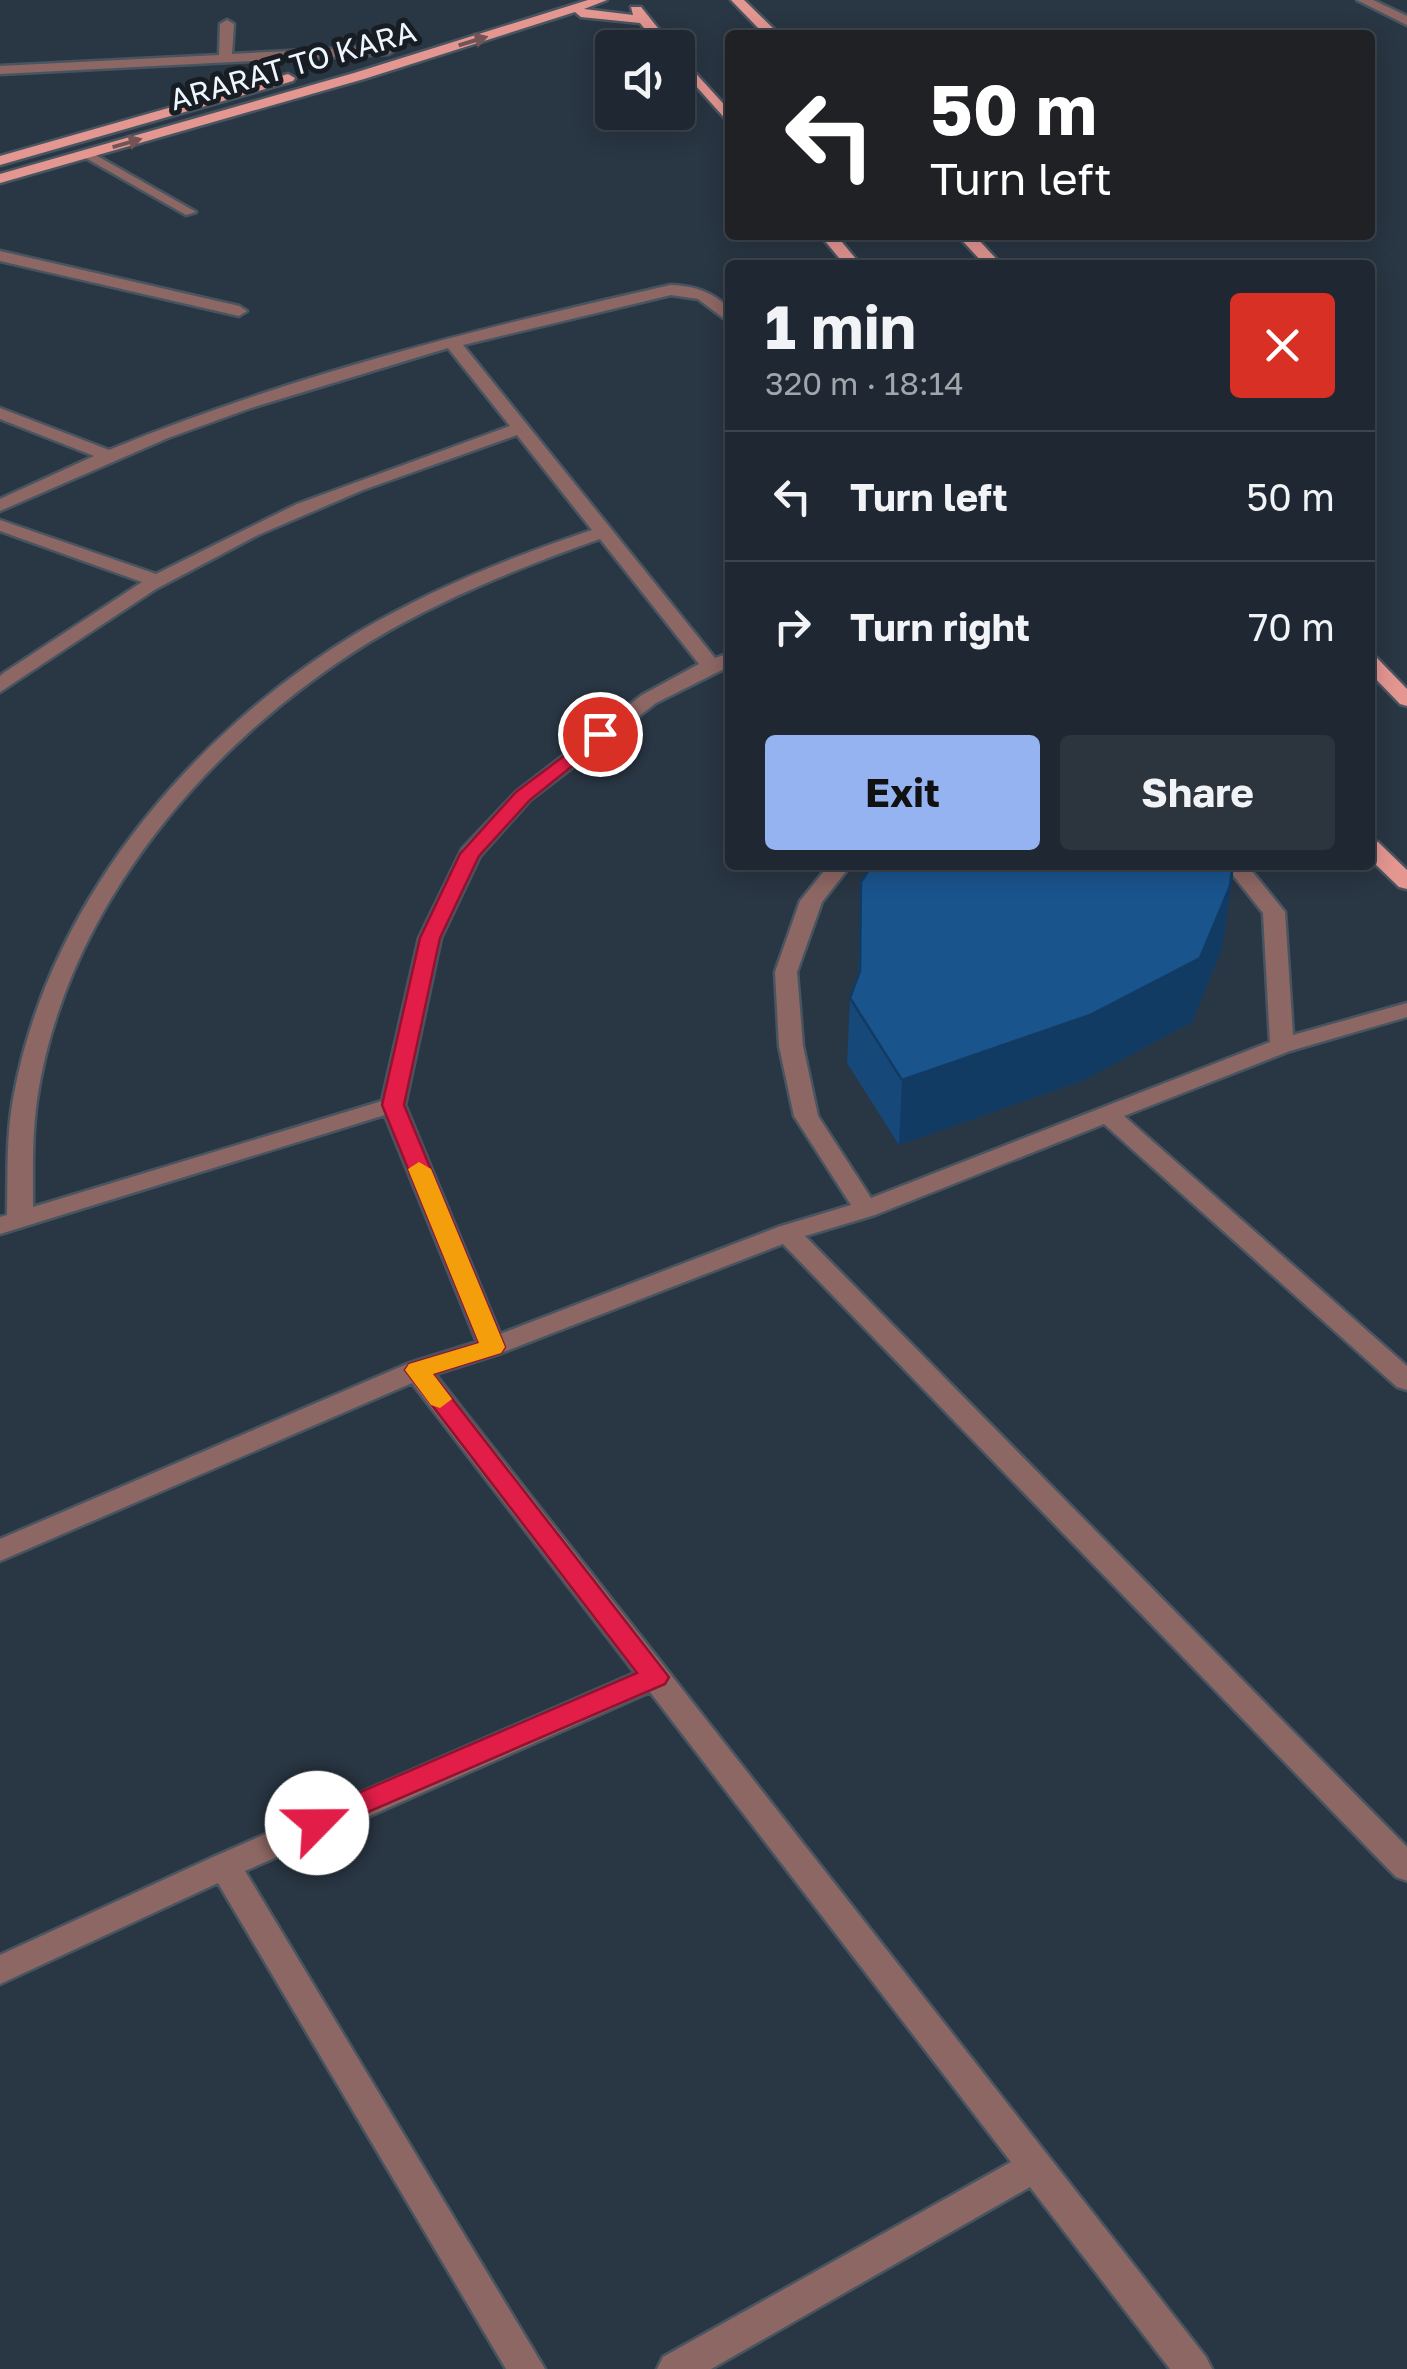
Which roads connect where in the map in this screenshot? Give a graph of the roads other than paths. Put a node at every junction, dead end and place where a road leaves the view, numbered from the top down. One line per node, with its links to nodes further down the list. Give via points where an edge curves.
1 (601, 0): 5 (main road, ARARAT TO KARA)
2 (628, 0): 6 (main road)
3 (737, 0): 10 (main road)
4 (1363, 0): 7 (street)
5 (561, 6): 6 (main road); 11 (main road, ARARAT TO KARA); 16 (main road, ARARAT TO KARA, one-way to 5)
6 (645, 20): 9 (main road)
7 (1407, 21)
8 (226, 24): 12 (street)
9 (653, 30)
10 (768, 30)
11 (388, 50): 12 (street); 17 (main road, ARARAT TO KARA)
12 (225, 59): 13 (street)
13 (0, 70)
14 (695, 78): 15 (main road)
15 (725, 114)
16 (88, 155): 18 (main road, ARARAT TO KARA); 19 (lane)
17 (0, 161)
18 (0, 180)
19 (190, 212)
20 (832, 240): 23 (main road)
21 (970, 240): 24 (main road)
22 (0, 256): 25 (street)
23 (849, 260)
24 (989, 260)
25 (240, 310)
26 (725, 312): 27 (street, via 710,296 671,290)
27 (452, 342): 29 (street); 30 (street, via 266,395)
28 (0, 412): 30 (street)
29 (521, 428): 33 (street); 34 (street, via 312,502)
30 (106, 455): 31 (street)
31 (0, 506)
32 (0, 525): 34 (street)
33 (603, 532): 35 (street); 48 (street, via 490,573 363,638 308,674 230,741 161,818 92,908 52,997 33,1060)
34 (155, 580): 37 (street)
35 (720, 663): 45 (street, via 649,699 600,734 523,796 470,854 430,938)
36 (1375, 667): 38 (main road)
37 (0, 686)
38 (1407, 700)
39 (1375, 852): 42 (main road)
40 (836, 870): 47 (street, via 811,901 786,972 790,1046 806,1116)
41 (1240, 870): 44 (street, via 1274,912)
42 (1407, 882)
43 (1407, 1010): 44 (street)
44 (1282, 1046): 46 (street)
45 (393, 1105): 48 (street); 50 (street)
46 (1106, 1112): 47 (street); 52 (street)
47 (866, 1208): 49 (street)
48 (10, 1222)
49 (787, 1233): 50 (street); 56 (street)
50 (492, 1347): 51 (street)
51 (417, 1370): 53 (street); 54 (street)
52 (1407, 1381)
53 (0, 1551)
54 (655, 1677): 55 (street); 58 (street)
55 (224, 1866): 57 (street); 59 (street)
56 (1407, 1868)
57 (0, 1970)
58 (1037, 2165): 60 (street); 61 (street)
59 (526, 2369)
60 (676, 2369)
61 (1193, 2369)

